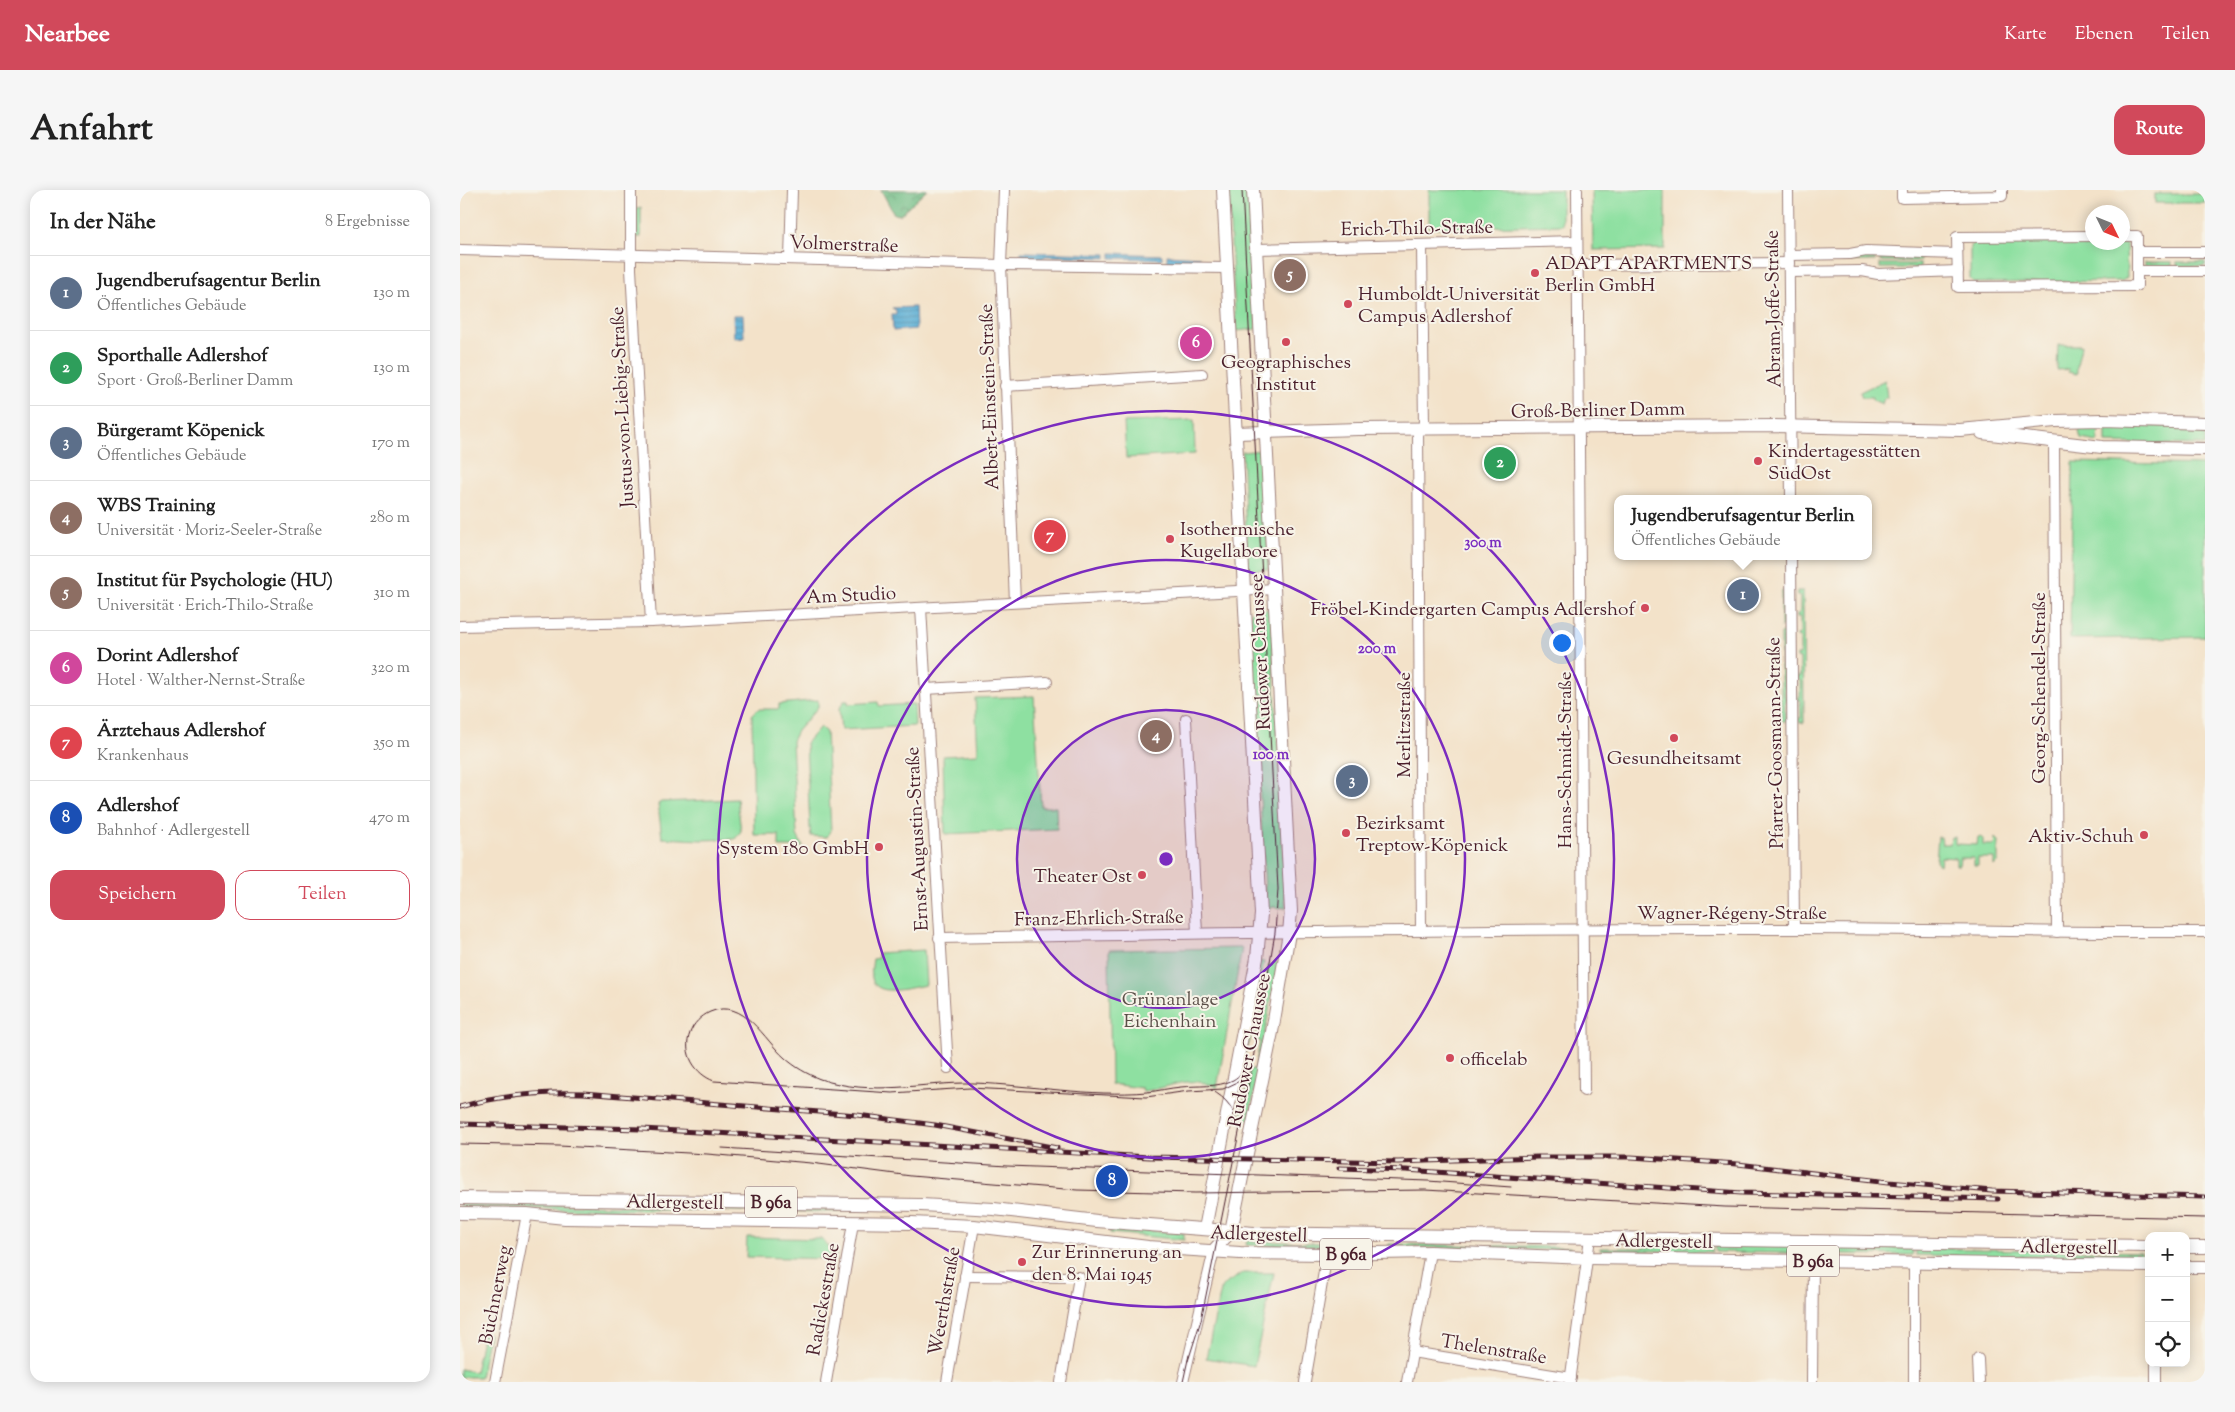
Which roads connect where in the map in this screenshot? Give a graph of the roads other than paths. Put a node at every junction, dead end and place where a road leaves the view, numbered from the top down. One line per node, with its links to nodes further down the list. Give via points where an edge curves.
1 (631, 190): 18 (street, Justus-von-Liebig-Straße)
2 (792, 190): 20 (street)
3 (1004, 190): 22 (street, Albert-Einstein-Straße)
4 (1223, 190): 24 (main road, Rudower Chaussee)
5 (1253, 190): 14 (main road, Rudower Chaussee)
6 (1577, 190): 12 (street, Hans-Schmidt-Straße)
7 (1788, 190): 21 (street, Abram-Joffe-Straße)
8 (1902, 190): 9 (street, via 1902,198)
9 (2002, 193)
10 (2085, 236): 19 (street, via 1957,237)
11 (2130, 236): 16 (street, via 2137,236)
12 (1577, 240): 13 (street, Erich-Thilo-Straße); 23 (street, Hans-Schmidt-Straße)
13 (1422, 245): 14 (street, Erich-Thilo-Straße); 33 (street, Merlitzstraße)
14 (1257, 249): 36 (main road, Rudower Chaussee)
15 (460, 250): 18 (street, Volmerstraße)
16 (2137, 252): 17 (street); 27 (street)
17 (2205, 252)
18 (631, 254): 20 (street, Volmerstraße); 46 (street, Justus-von-Liebig-Straße)
19 (1957, 254): 21 (street, via 1866,251); 25 (street)
20 (790, 258): 22 (street, Volmerstraße)
21 (1789, 263): 23 (street); 25 (street, via 1878,274); 32 (street, Abram-Joffe-Straße)
22 (1000, 265): 24 (street, Volmerstraße); 29 (street, Albert-Einstein-Straße)
23 (1577, 265): 34 (street, Hans-Schmidt-Straße)
24 (1228, 268): 37 (main road, Rudower Chaussee)
25 (1958, 271): 27 (street, via 1958,287 2137,286)
26 (2205, 271): 27 (street)
27 (2137, 272)
28 (1202, 374): 29 (street)
29 (1005, 386): 44 (street, Albert-Einstein-Straße)
30 (2055, 421): 31 (main road, Groß-Berliner Damm); 35 (main road, Groß-Berliner Damm); 38 (main road)
31 (2205, 423)
32 (1791, 427): 34 (main road, Groß-Berliner Damm); 35 (main road, Groß-Berliner Damm); 40 (street)
33 (1421, 428): 34 (main road, Groß-Berliner Damm); 36 (main road, Groß-Berliner Damm); 53 (street, Merlitzstraße)
34 (1578, 428): 52 (street, Hans-Schmidt-Straße)
35 (1960, 430): 38 (main road, Groß-Berliner Damm)
36 (1266, 432): 37 (main road, Groß-Berliner Damm); 42 (main road, Rudower Chaussee)
37 (1236, 433): 43 (main road, Rudower Chaussee)
38 (2054, 443): 39 (main road, Groß-Berliner Damm); 54 (street, Georg-Schendel-Straße)
39 (2205, 449)
40 (1791, 495)
41 (1791, 560): 51 (street, Pfarrer-Goosmann-Straße)
42 (1275, 590): 43 (street, Am Studio); 58 (main road, Rudower Chaussee, via 1291,911)
43 (1244, 591): 44 (street, Am Studio); 57 (main road, Rudower Chaussee)
44 (1015, 602): 45 (street, Am Studio)
45 (920, 608): 46 (street, Am Studio); 49 (street, Ernst-Augustin-Straße)
46 (651, 622): 47 (street, Am Studio)
47 (460, 626)
48 (1047, 682): 49 (street)
49 (926, 689): 59 (street, Ernst-Augustin-Straße)
50 (1186, 719): 56 (street)
51 (1794, 928): 52 (street, Wagner-Régeny-Straße); 54 (street, Wagner-Régeny-Straße)
52 (1584, 930): 53 (street, Wagner-Régeny-Straße); 61 (street, Hans-Schmidt-Straße)
53 (1421, 931): 58 (street, Wagner-Régeny-Straße)
54 (2057, 932): 55 (street, Wagner-Régeny-Straße)
55 (2205, 932)
56 (1197, 933): 57 (street, Franz-Ehrlich-Straße); 59 (street, Franz-Ehrlich-Straße)
57 (1260, 933): 58 (street, Wagner-Régeny-Straße); 67 (main road, Rudower Chaussee)
58 (1289, 933): 68 (main road, Rudower Chaussee, via 1272,1032)
59 (939, 938): 60 (street, Ernst-Augustin-Straße)
60 (948, 1068)
61 (1584, 1091)
62 (460, 1198): 67 (main road, Adlergestell / B 96a, via 930,1206 994,1209)
63 (460, 1213): 64 (main road, Adlergestell / B 96a)
64 (528, 1214): 65 (main road, Adlergestell / B 96a, via 565,1218); 87 (street, Büchnerweg)
65 (853, 1223): 66 (main road, Adlergestell / B 96a); 88 (street, Radickestraße)
66 (974, 1226): 73 (main road, Adlergestell / B 96a, via 1131,1245); 82 (street, Weerthstraße)
67 (1206, 1230): 68 (main road, Adlergestell / B 96a); 73 (main road)
68 (1230, 1231): 69 (main road, Adlergestell / B 96a); 73 (main road, Rudower Chaussee)
69 (1590, 1238): 70 (main road, Adlergestell / B 96a); 76 (street)
70 (2145, 1246)
71 (2190, 1247): 72 (main road)
72 (2205, 1247)
73 (1214, 1250): 75 (main road, Adlergestell / B 96a); 91 (street)
74 (1430, 1252): 75 (main road, Adlergestell / B 96a); 76 (main road, Adlergestell / B 96a); 83 (street)
75 (1327, 1254): 92 (street)
76 (1588, 1258): 77 (main road, Adlergestell / B 96a); 86 (street)
77 (1813, 1261): 78 (main road, Adlergestell / B 96a); 94 (street)
78 (1914, 1263): 79 (main road, Adlergestell / B 96a); 95 (street)
79 (2145, 1266)
80 (2190, 1267): 81 (main road)
81 (2205, 1267)
82 (965, 1276): 89 (street, Weerthstraße); 90 (street, via 1079,1277)
83 (1412, 1352): 86 (street, Thelenstraße); 93 (street)
84 (1978, 1359): 96 (street)
85 (2156, 1367): 97 (street)
86 (1570, 1380)
87 (494, 1382)
88 (826, 1382)
89 (947, 1382)
90 (1061, 1382)
91 (1183, 1382)
92 (1306, 1382)
93 (1407, 1382)
94 (1812, 1382)
95 (1914, 1382)
96 (1979, 1382)
97 (2156, 1382)

